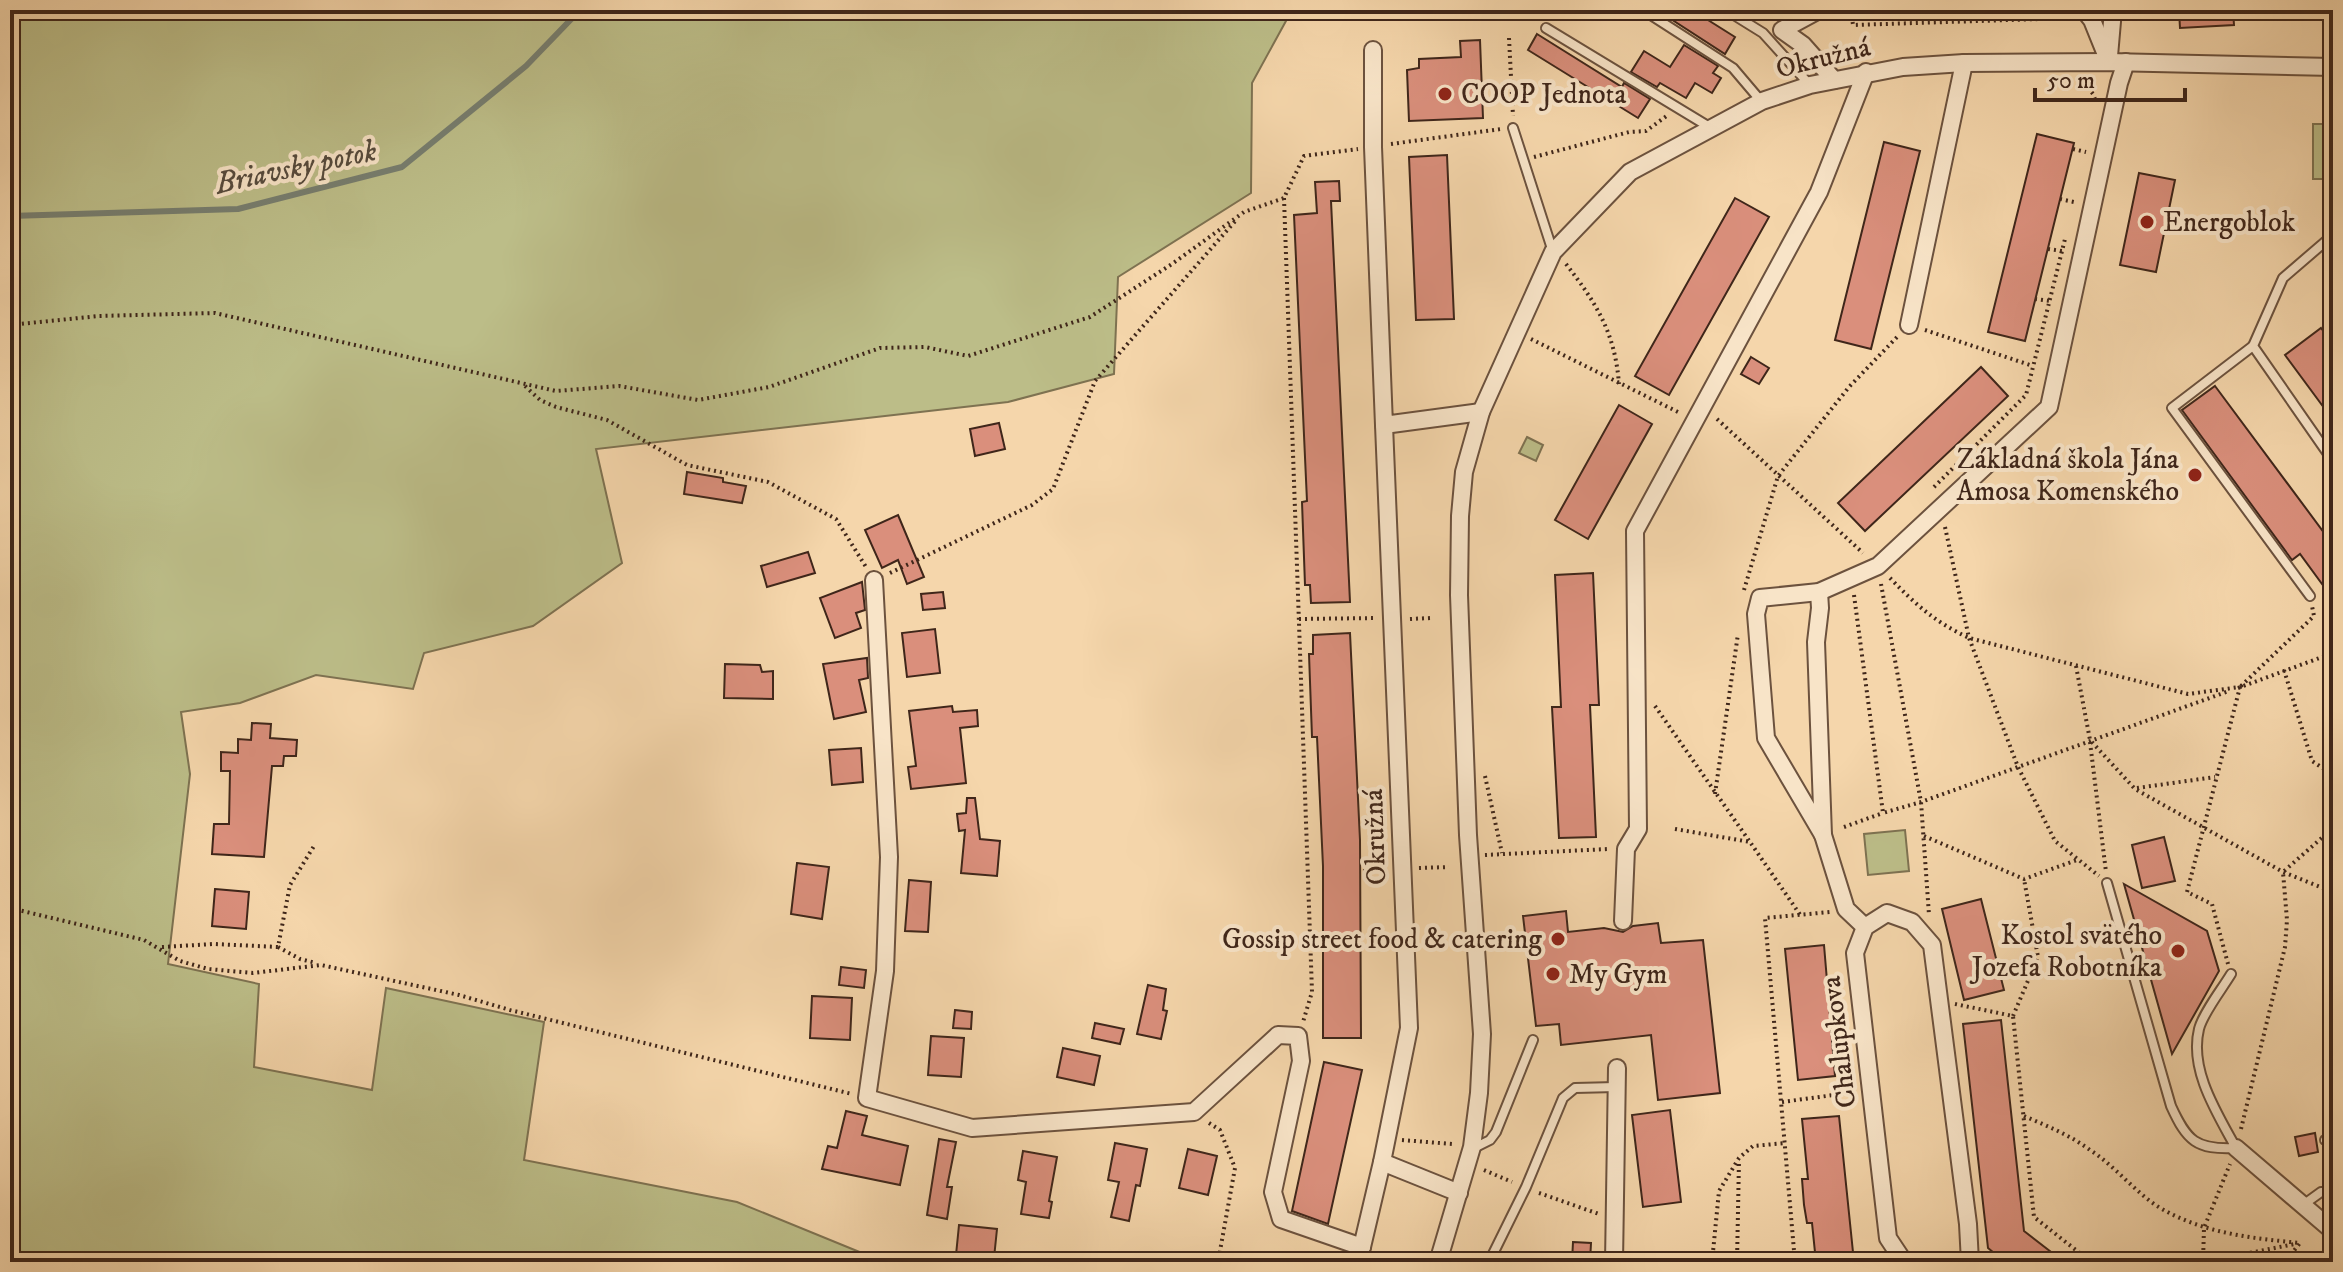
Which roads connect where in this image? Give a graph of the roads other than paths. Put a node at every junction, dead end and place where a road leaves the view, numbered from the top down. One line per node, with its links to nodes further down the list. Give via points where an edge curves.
1 (1643, 10): 15 (lane, via 1733,68)
2 (1726, 10): 14 (lane, via 1763,33)
3 (1819, 10): 13 (street, via 1782,30)
4 (2084, 10): 8 (street)
5 (2113, 10): 8 (street)
6 (1546, 28): 17 (lane)
7 (1373, 50): 23 (street, Okružná)
8 (2109, 62): 9 (street, Okružná); 10 (street, Okružná)
9 (2126, 62): 11 (street, Okružná); 26 (street, via 2049,407 1878,566)
10 (1964, 63): 12 (street, Okružná); 20 (street)
11 (2333, 67)
12 (1866, 72): 13 (street, Okružná); 30 (street, via 1819,192 1635,531 1638,829 1626,849)
13 (1834, 80): 14 (street, Okružná)
14 (1810, 85): 15 (street, Okružná)
15 (1762, 101): 17 (street, Okružná)
16 (1513, 128): 19 (lane)
17 (1711, 128): 19 (street, Okružná, via 1630,172)
18 (2333, 242): 21 (lane, via 2326,241 2283,278)
19 (1553, 252): 22 (street, Okružná)
20 (1909, 325)
21 (2253, 346): 24 (lane); 27 (lane, via 2172,408)
22 (1481, 412): 23 (street); 37 (street, Okružná, via 1464,472 1459,595 1482,1034)
23 (1384, 425): 38 (street, Okružná, via 1409,1028)
24 (2333, 461)
25 (874, 580): 43 (street, via 889,857 885,971 867,1098 972,1128 1194,1112 1278,1035 1298,1036 1301,1061 1273,1192 1281,1219)
26 (1819, 592): 28 (street); 28 (street, via 1760,598 1756,614 1766,738)
27 (2310, 596)
28 (1823, 835): 31 (street, via 1846,909)
29 (2107, 883): 36 (lane, via 2182,1130 2193,1142)
30 (1623, 921)
31 (1865, 927): 47 (street, Chalupkova, via 1855,953 1870,1090 1888,1238); 48 (street, via 1887,913 1912,922 1932,945)
32 (2231, 974): 36 (lane, via 2199,1027 2197,1050 2209,1094)
33 (1533, 1040): 37 (lane, via 1496,1132)
34 (1617, 1068): 35 (street)
35 (1616, 1087): 45 (lane, via 1575,1088 1563,1098); 46 (street)
36 (2236, 1148): 41 (street)
37 (1472, 1149): 40 (street, Okružná)
38 (1382, 1162): 40 (street); 43 (street, Okružná)
39 (2333, 1192): 41 (lane, via 2321,1192)
40 (1459, 1193): 44 (street, Okružná)
41 (2303, 1205): 42 (street)
42 (2333, 1231)
43 (1358, 1255)
44 (1438, 1262)
45 (1489, 1262)
46 (1614, 1262)
47 (1904, 1262)
48 (1970, 1262)

